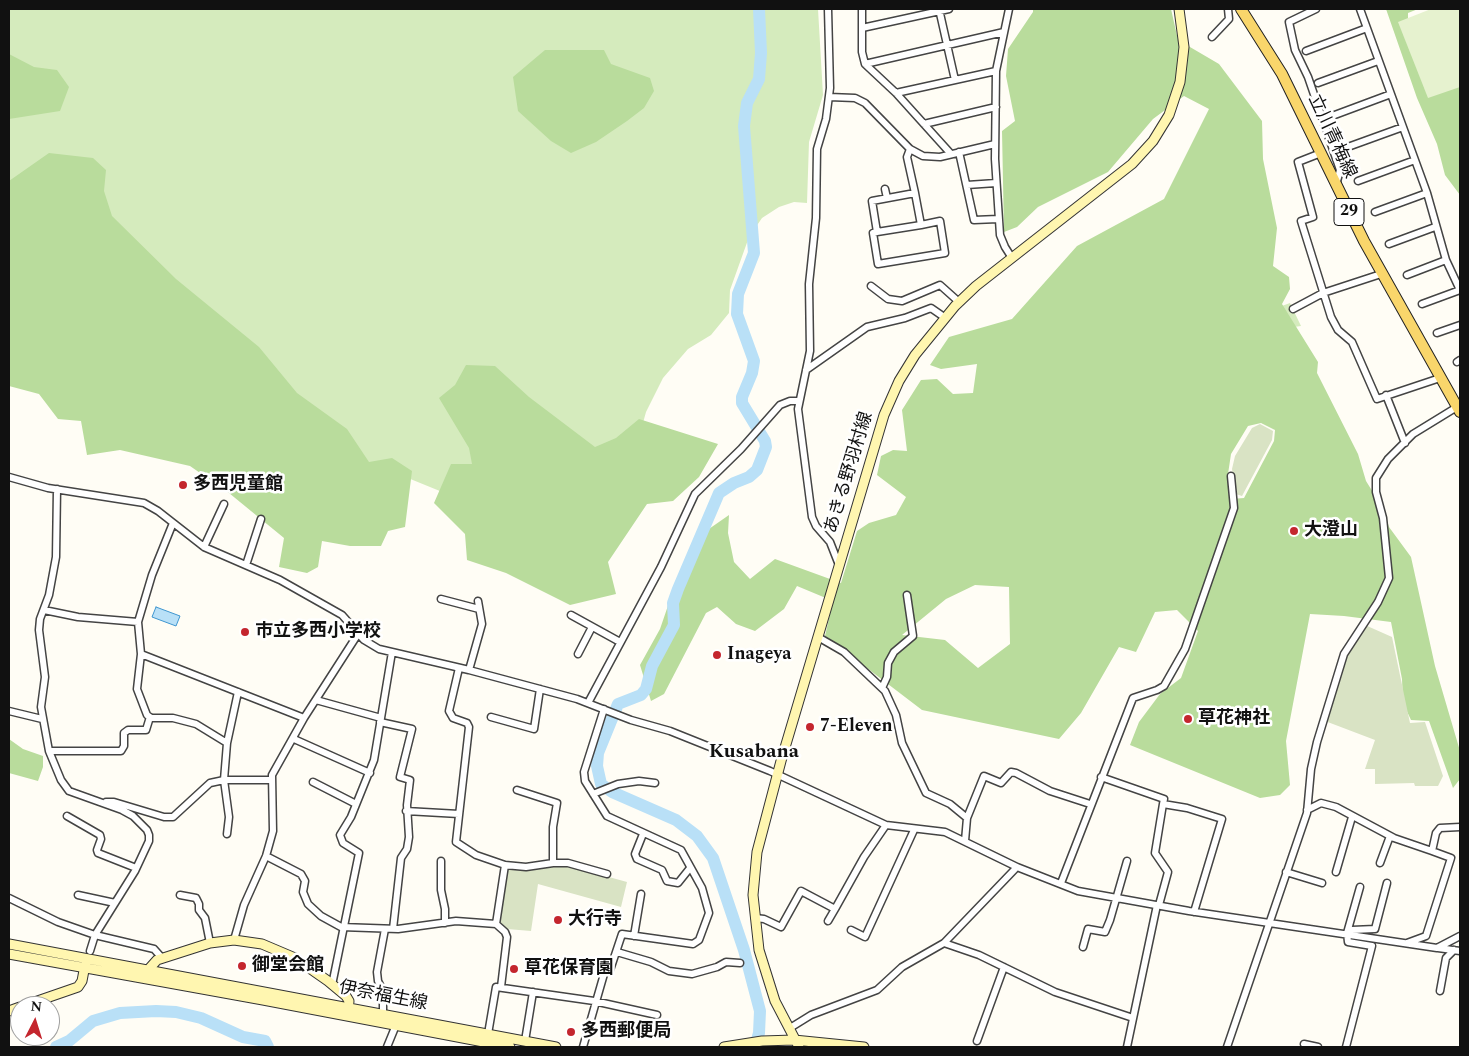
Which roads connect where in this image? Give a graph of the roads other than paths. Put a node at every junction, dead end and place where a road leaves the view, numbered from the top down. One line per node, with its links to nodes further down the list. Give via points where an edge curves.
1 (828, 9): 24 (street)
2 (862, 9): 11 (street)
3 (950, 9): 10 (street)
4 (1009, 9): 13 (street)
5 (1179, 9): 50 (main road, あきる野羽村線, via 1184,42 1182,76 1172,107 1159,132 1132,164)
6 (1228, 9): 14 (street, via 1228,19)
7 (1241, 9): 33 (main road, 立川青梅線 / 29, via 1282,74)
8 (1316, 9): 39 (street, via 1289,22 1295,50 1308,77 1340,170)
9 (1360, 9): 12 (street)
10 (939, 10): 11 (street); 15 (street)
11 (862, 28): 18 (street)
12 (1367, 28): 16 (street); 17 (street)
13 (1004, 32): 15 (street); 19 (street)
14 (1212, 37)
15 (947, 45): 18 (street); 20 (street)
16 (1306, 51)
17 (1378, 61): 21 (street); 23 (street)
18 (865, 64): 22 (street)
19 (996, 71): 20 (street); 25 (street)
20 (955, 80): 22 (street)
21 (1318, 83)
22 (896, 93): 27 (street)
23 (1391, 94): 26 (street); 28 (street)
24 (829, 97): 31 (street, via 855,98 865,103); 62 (street, via 817,149 816,218 809,284 811,347)
25 (996, 107): 27 (street); 29 (street)
26 (1332, 116)
27 (924, 124): 34 (street)
28 (1403, 127): 30 (street); 35 (street)
29 (995, 144): 32 (street); 37 (street)
30 (1345, 148)
31 (910, 149): 34 (street, via 923,156); 41 (street, via 907,158)
32 (959, 152): 34 (street); 38 (street)
33 (1321, 153): 39 (main road, 立川青梅線 / 29); 55 (street, via 1298,162 1313,217 1301,221)
34 (951, 154)
35 (1415, 160): 36 (street); 42 (street)
36 (1358, 181)
37 (996, 183): 38 (street); 45 (street)
38 (967, 185): 45 (street, via 974,220)
39 (1336, 185): 52 (main road, 立川青梅線 / 29)
40 (886, 189): 43 (street)
41 (915, 193): 43 (street); 46 (street)
42 (1427, 193): 44 (street); 47 (street)
43 (887, 198): 48 (street, via 872,201)
44 (1375, 212)
45 (998, 219): 50 (street, via 1002,243)
46 (921, 225): 48 (street); 48 (street, via 940,221 945,253 878,264 873,233)
47 (1435, 227): 49 (street); 51 (street)
48 (877, 232)
49 (1389, 244)
50 (1012, 258): 56 (main road, あきる野羽村線)
51 (1446, 260): 53 (street); 57 (street, via 1460,290)
52 (1382, 274): 55 (street); 63 (main road, 立川青梅線 / 29)
53 (1406, 275)
54 (871, 286): 56 (street, via 888,300 902,301 940,285)
55 (1323, 293): 58 (street); 64 (street, via 1331,317 1338,330 1352,342 1377,399)
56 (959, 302): 59 (main road, あきる野羽村線)
57 (1422, 304)
58 (1292, 309)
59 (944, 317): 62 (street, via 931,308 867,327); 76 (main road, あきる野羽村線, via 910,361 887,408)
60 (1460, 325): 61 (street)
61 (1437, 334)
62 (806, 370): 65 (street)
63 (1440, 378): 64 (street); 66 (main road, 立川青梅線 / 29)
64 (1386, 395): 67 (street)
65 (799, 401): 76 (street, via 798,416 812,517 830,542); 87 (street, via 780,405 695,494 661,567)
66 (1459, 410): 67 (street, via 1428,423)
67 (1405, 443): 121 (street, via 1379,471 1375,487 1385,534 1388,578 1378,602 1344,654 1317,742)
68 (1230, 476): 110 (street, via 1234,508 1186,649 1164,686 1133,698)
69 (9, 477): 70 (street)
70 (57, 489): 73 (street, via 144,503); 81 (street, via 56,557)
71 (224, 504): 74 (street)
72 (261, 519): 75 (street)
73 (173, 523): 74 (street); 83 (street)
74 (204, 546): 75 (street)
75 (246, 565): 85 (street, via 342,615)
76 (839, 565): 86 (main road, あきる野羽村線)
77 (906, 595): 93 (street, via 913,636 894,652)
78 (441, 599): 80 (street)
79 (478, 602): 80 (street)
80 (479, 609): 92 (street, via 482,624)
81 (44, 610): 83 (street, via 78,618); 103 (street, via 39,630 45,677 40,707)
82 (571, 615): 84 (street)
83 (138, 622): 89 (street)
84 (592, 627): 87 (street); 90 (street)
85 (358, 634): 88 (street, via 370,645); 96 (street)
86 (818, 637): 93 (street, via 844,652); 109 (main road, あきる野羽村線)
87 (620, 642): 97 (street)
88 (392, 652): 91 (street); 104 (street)
89 (141, 654): 95 (street); 100 (street, via 137,689)
90 (578, 654)
91 (459, 668): 92 (street); 123 (street, via 449,711 453,718 467,723 469,727)
92 (469, 670): 94 (street)
93 (882, 688): 126 (street, via 896,714 905,750 926,793 950,804)
94 (540, 689): 97 (street); 101 (street, via 534,729)
95 (238, 692): 102 (street); 106 (street)
96 (316, 700): 102 (street); 104 (street)
97 (588, 703): 98 (street)
98 (606, 710): 109 (street, via 670,731); 116 (street, via 584,772)
99 (9, 711): 103 (street)
100 (150, 717): 106 (street, via 196,724); 107 (street, via 146,730 124,733 124,746 120,751)
101 (492, 717)
102 (304, 718): 105 (street)
103 (42, 719): 107 (street)
104 (380, 720): 108 (street); 122 (street, via 412,729 400,777 410,780)
105 (294, 739): 108 (street); 112 (street)
106 (227, 743): 111 (street)
107 (49, 751): 117 (street, via 69,791)
108 (370, 773): 118 (street)
109 (778, 775): 127 (street); 160 (main road, あきる野羽村線, via 757,852 753,895)
110 (1101, 778): 119 (street); 120 (street, via 1164,799)
111 (224, 780): 112 (street); 117 (street, via 210,783 173,817 114,802); 130 (street, via 229,817)
112 (271, 780): 135 (street, via 275,823)
113 (313, 782): 118 (street)
114 (655, 782): 116 (street, via 616,784)
115 (518, 790): 138 (street, via 557,803)
116 (593, 794): 131 (street, via 607,816)
117 (103, 803): 142 (street, via 127,813 147,830 149,841)
118 (356, 804): 165 (street, via 340,838 359,853)
119 (1090, 804): 126 (street, via 1050,791 1011,772 1001,783 984,776); 147 (street)
120 (1163, 804): 157 (street, via 1155,853 1168,872); 159 (street, via 1222,819)
121 (1307, 810): 125 (street, via 1321,803 1336,807); 144 (street)
122 (406, 811): 123 (street); 167 (street, via 409,838 401,858)
123 (459, 814): 140 (street, via 456,842 476,855)
124 (67, 816): 142 (street, via 100,835 98,853)
125 (1352, 817): 132 (street); 145 (street)
126 (967, 818): 133 (street)
127 (886, 825): 129 (street); 158 (street)
128 (1460, 827): 134 (street, via 1440,828)
129 (914, 830): 133 (street, via 945,832); 168 (street, via 865,938)
130 (227, 834)
131 (643, 834): 143 (street, via 681,850); 143 (street, via 635,854 637,859 662,870 667,882 678,883)
132 (1390, 836): 134 (street); 139 (street)
133 (965, 842): 141 (street)
134 (1432, 851): 177 (street, via 1451,858 1426,936)
135 (266, 856): 165 (street, via 301,874 306,881 304,897 312,909); 173 (street, via 244,905)
136 (442, 861): 162 (street)
137 (1127, 861): 155 (street)
138 (553, 863): 140 (street, via 526,867); 146 (street, via 568,863)
139 (1380, 863)
140 (505, 865): 163 (street)
141 (1017, 867): 147 (street); 175 (street)
142 (136, 868): 156 (street)
143 (690, 868): 171 (street, via 702,888 709,913 699,940 693,944)
144 (1286, 872): 148 (street); 164 (street)
145 (1336, 872)
146 (608, 874)
147 (1061, 883): 155 (street, via 1078,891)
148 (1322, 883)
149 (1387, 883): 170 (street, via 1375,929 1352,930)
150 (1360, 887): 170 (street)
151 (641, 894): 171 (street)
152 (78, 895): 156 (street)
153 (180, 895): 174 (street, via 196,898 200,904)
154 (9, 898): 169 (street, via 58,922)
155 (1116, 899): 157 (street); 178 (street, via 1105,932 1088,928)
156 (115, 903): 169 (street)
157 (1158, 905): 159 (street); 198 (street)
158 (835, 909): 160 (street, via 801,891 781,927); 161 (street)
159 (1194, 912): 164 (street)
160 (755, 918): 200 (main road, あきる野羽村線, via 766,976)
161 (828, 921)
162 (444, 923): 163 (street); 167 (street)
163 (496, 924): 190 (street, via 506,932 507,938)
164 (1268, 924): 170 (street); 215 (street)
165 (345, 928): 166 (street); 189 (street)
166 (385, 929): 167 (street); 196 (street, via 376,972 383,990)
167 (393, 929)
168 (850, 930)
169 (95, 935): 183 (street); 184 (street, via 154,950)
170 (1348, 935): 177 (street); 217 (street, via 1348,942 1372,946)
171 (634, 936): 181 (street, via 622,934)
172 (1460, 936): 179 (street)
173 (234, 940): 174 (main road); 189 (main road, via 276,948)
174 (210, 943): 184 (main road)
175 (944, 943): 186 (street); 200 (street, via 902,967 877,990 811,1015)
176 (9, 944): 183 (main road, 伊奈福生線)
177 (1404, 944): 179 (street)
178 (1083, 948)
179 (1437, 948): 180 (street)
180 (1457, 951): 191 (street, via 1446,958)
181 (617, 952): 185 (street, via 669,971 692,974 726,962); 194 (street, via 610,970 604,974)
182 (9, 954): 187 (main road, 伊奈福生線)
183 (88, 954): 187 (main road); 188 (main road, 伊奈福生線)
184 (162, 958): 188 (main road)
185 (740, 963)
186 (1004, 967): 198 (street, via 1055,992); 203 (street)
187 (84, 968): 193 (main road, via 78,987); 195 (main road, 伊奈福生線)
188 (148, 970): 195 (main road, 伊奈福生線)
189 (332, 985): 195 (main road, via 346,996)
190 (501, 987): 192 (street); 201 (street, via 496,987)
191 (1440, 991)
192 (533, 992): 194 (street); 202 (street)
193 (51, 996)
194 (598, 1002): 197 (street); 211 (street)
195 (348, 1011): 196 (main road, 伊奈福生線); 199 (main road, 伊奈福生線)
196 (383, 1014): 201 (main road, 伊奈福生線)
197 (657, 1014)
198 (1133, 1018): 214 (street)
199 (396, 1025): 208 (street); 209 (main road, 伊奈福生線)
200 (790, 1028): 205 (main road, あきる野羽村線)
201 (488, 1034): 202 (main road, 伊奈福生線)
202 (525, 1041): 207 (main road, 伊奈福生線)
203 (977, 1041)
204 (757, 1044): 205 (main road); 212 (main road)
205 (797, 1044): 213 (main road)
206 (1304, 1044): 216 (street)
207 (537, 1045): 210 (main road, 伊奈福生線)
208 (387, 1047)
209 (510, 1047)
210 (556, 1047)
211 (583, 1047)
212 (724, 1047)
213 (864, 1047)
214 (1127, 1047)
215 (1227, 1047)
216 (1318, 1047)
217 (1346, 1047)

